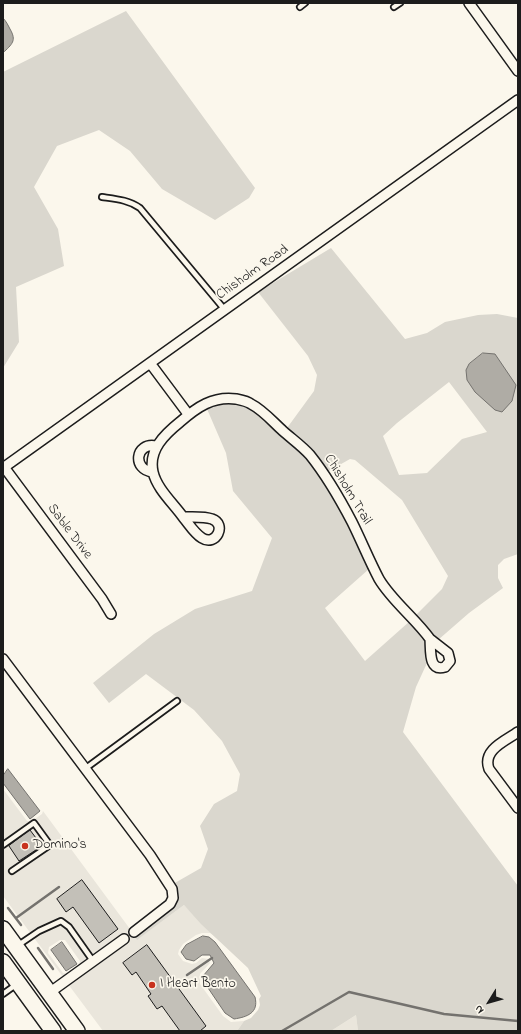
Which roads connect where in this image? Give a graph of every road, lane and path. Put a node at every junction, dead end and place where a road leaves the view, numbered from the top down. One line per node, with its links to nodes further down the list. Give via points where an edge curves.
1 (305, 3): 5 (lane)
2 (400, 3): 4 (lane)
3 (470, 3): 6 (street)
4 (394, 7)
5 (300, 8)
6 (518, 71)
7 (518, 100): 9 (street, Chisholm Road)
8 (102, 197): 9 (lane, via 121,200 140,208)
9 (224, 310): 10 (street, Chisholm Road)
10 (150, 363): 11 (street); 13 (street, Chisholm Road)
11 (188, 414): 12 (street, Chisholm Trail); 17 (street, Chisholm Trail, via 211,401 241,400 250,403 268,417 308,454 321,470 351,520 380,580)
12 (156, 446): 14 (street, Chisholm Trail); 14 (street, Chisholm Trail, via 142,449 138,459 142,468)
13 (3, 467): 16 (street, Sable Drive)
14 (153, 472): 15 (street, Chisholm Trail, via 161,489)
15 (184, 517)
16 (111, 614)
17 (430, 639)
18 (3, 659): 21 (street)
19 (176, 701): 21 (lane)
20 (518, 732): 22 (street, via 491,751 487,758 489,769)
21 (86, 768): 26 (street, via 172,889 173,898 170,904)
22 (518, 808)
23 (3, 845): 24 (lane, via 34,823 50,846)
24 (12, 871)
25 (3, 929): 28 (main road)
26 (134, 932)
27 (124, 939): 29 (street)
28 (16, 947): 29 (lane, via 39,931 61,921 69,927); 32 (main road)
29 (93, 961): 32 (street)
30 (3, 962): 31 (main road)
31 (18, 983): 33 (lane); 35 (main road)
32 (49, 993): 34 (main road)
33 (3, 994)
34 (74, 1030)
35 (53, 1031)

